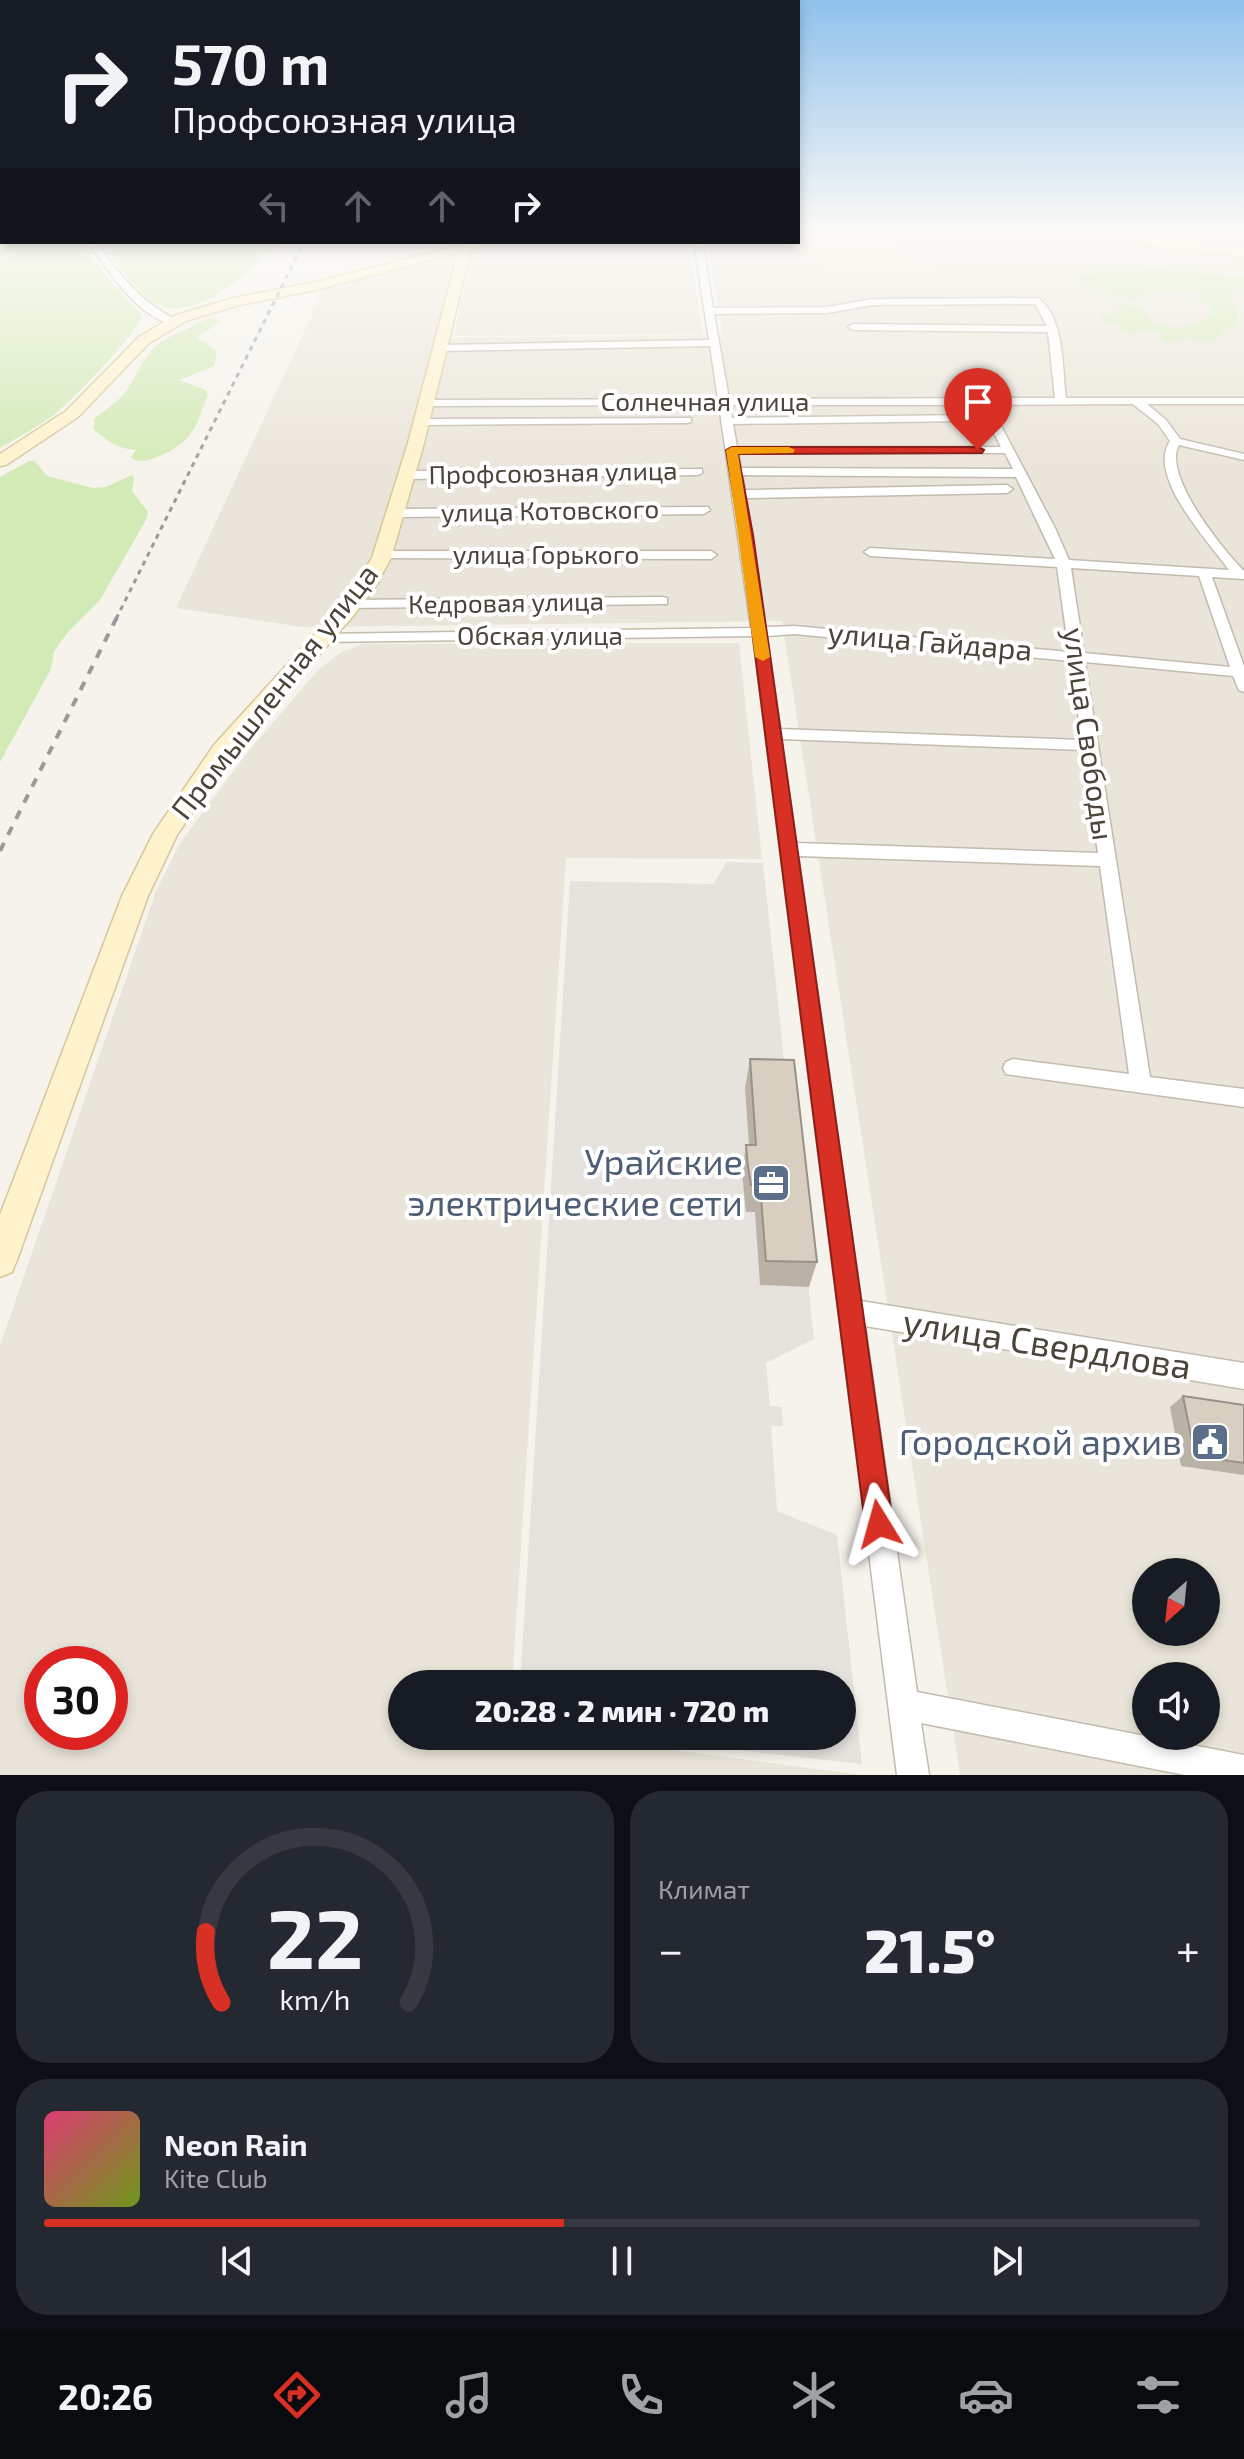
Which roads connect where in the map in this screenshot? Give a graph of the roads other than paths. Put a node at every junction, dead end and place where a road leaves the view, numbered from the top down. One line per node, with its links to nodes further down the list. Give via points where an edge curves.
1 (157, 314): 6 (street)
2 (197, 314): 6 (street)
3 (449, 314): 10 (street, Промышленная улица)
4 (709, 314): 9 (street)
5 (1045, 314): 8 (street)
6 (174, 322): 25 (street, via 144,340 72,414)
7 (853, 327): 8 (street)
8 (1053, 329): 11 (street)
9 (714, 343): 10 (street, Солнечная улица); 12 (street)
10 (440, 348): 16 (street, Промышленная улица)
11 (1061, 400): 13 (street, Солнечная улица); 15 (street, Солнечная улица)
12 (724, 401): 13 (street, Солнечная улица); 16 (street, Солнечная улица); 19 (street)
13 (983, 401): 23 (street, улица Свободы)
14 (1244, 401): 15 (street, Солнечная улица)
15 (1137, 402): 21 (street)
16 (427, 403): 20 (street, Промышленная улица)
17 (969, 418): 19 (street)
18 (687, 420): 20 (street)
19 (728, 421): 22 (street)
20 (422, 422): 29 (street, Промышленная улица)
21 (1176, 441): 24 (street); 39 (street, via 1169,459 1183,493)
22 (732, 450): 23 (street); 27 (street)
23 (1008, 450): 28 (street, улица Свободы)
24 (1244, 457)
25 (0, 461)
26 (698, 471): 29 (street, Профсоюзная улица)
27 (735, 471): 28 (street); 31 (street)
28 (1020, 473): 37 (street, улица Свободы)
29 (407, 475): 33 (street, Промышленная улица)
30 (1007, 489): 31 (street)
31 (740, 494): 42 (street)
32 (704, 510): 33 (street, улица Котовского)
33 (397, 513): 35 (street, Промышленная улица)
34 (870, 552): 37 (street)
35 (382, 555): 36 (street, улица Горького); 41 (street, Промышленная улица)
36 (711, 555)
37 (1063, 562): 38 (street); 44 (street, улица Свободы)
38 (1204, 572): 39 (street); 45 (street)
39 (1242, 575)
40 (662, 601): 41 (street, Кедровая улица)
41 (351, 604): 43 (street, Промышленная улица)
42 (759, 631): 43 (street, Обская улица); 44 (street, улица Гайдара, via 822,631); 46 (street)
43 (321, 638): 53 (street, Промышленная улица, via 211,763 159,843)
44 (1075, 656): 45 (street, улица Гайдара); 47 (street, улица Свободы)
45 (1242, 677)
46 (773, 734): 47 (street); 48 (street)
47 (1089, 745): 49 (street, улица Свободы)
48 (788, 849): 49 (street); 54 (street)
49 (1106, 860): 51 (street, улица Свободы)
50 (1013, 1068): 51 (street)
51 (1141, 1084): 52 (street)
52 (1244, 1098)
53 (0, 1260)
54 (851, 1312): 55 (street, улица Свердлова); 56 (street)
55 (1244, 1376)
56 (903, 1704): 57 (street); 58 (street)
57 (1244, 1771)
58 (913, 1775)

